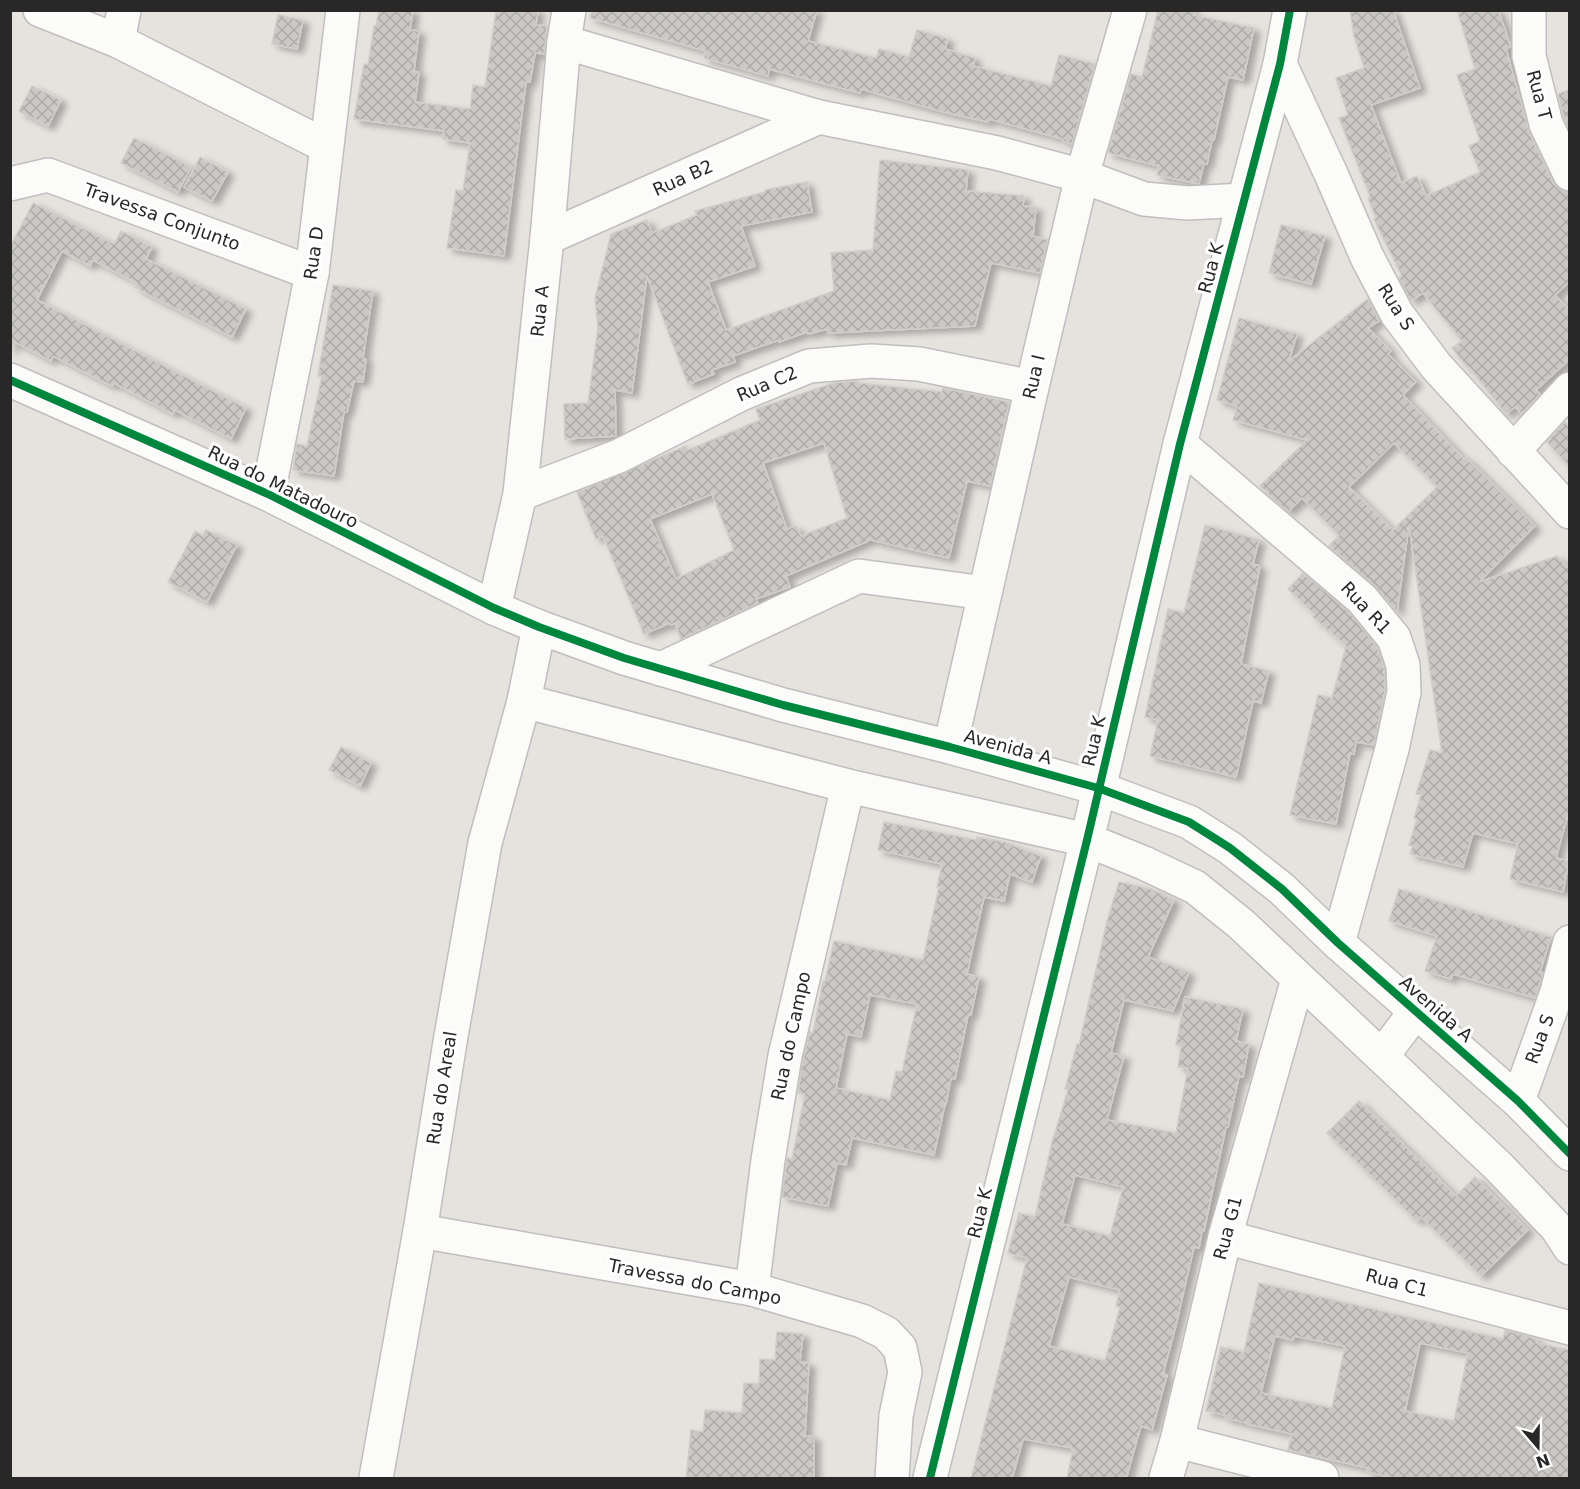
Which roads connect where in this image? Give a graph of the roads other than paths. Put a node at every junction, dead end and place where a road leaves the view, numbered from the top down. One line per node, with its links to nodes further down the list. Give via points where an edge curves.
1 (39, 10): 6 (street)
2 (343, 10): 10 (street, Rua D)
3 (1130, 10): 12 (street, Rua I)
4 (1290, 10): 8 (street, Rua K)
5 (1529, 10): 11 (street, Rua T, via 1529,56 1546,124)
6 (121, 26): 10 (street)
7 (567, 26): 9 (street); 15 (street, Rua A)
8 (1280, 64): 14 (street, Rua K); 21 (street, Rua S, via 1366,257 1397,314 1436,366)
9 (819, 117): 12 (street, via 997,153); 15 (street, Rua B2)
10 (327, 146): 16 (street, Rua D)
11 (1569, 174)
12 (1083, 176): 14 (street, via 1144,199 1188,203); 18 (street, Rua I)
13 (10, 184): 16 (street, Travessa Conjunto, via 48,175)
14 (1244, 200): 20 (street, Rua K)
15 (547, 238): 23 (street, Rua A)
16 (312, 273): 22 (street, Rua D)
17 (10, 380): 22 (street, Rua do Matadouro)
18 (1032, 387): 23 (street, Rua C2, via 919,364 809,366 741,394 620,456); 25 (street, Rua I)
19 (1569, 389): 21 (street)
20 (1179, 444): 32 (street, Rua K); 35 (street, Rua R1, via 1362,598 1397,647 1402,665 1402,703)
21 (1513, 452): 24 (street, Rua S)
22 (268, 494): 26 (street, Rua do Matadouro)
23 (520, 494): 26 (street, Rua A)
24 (1569, 512)
25 (985, 593): 28 (street, via 859,576); 30 (street, Rua I)
26 (494, 608): 27 (street, Rua do Matadouro)
27 (539, 627): 28 (street, Avenida A); 29 (street, Rua do Areal)
28 (661, 669): 30 (street, Avenida A)
29 (524, 701): 31 (street); 41 (street, Rua do Areal, via 485,843)
30 (950, 747): 32 (street, Avenida A)
31 (848, 786): 33 (street); 44 (street, Rua do Campo, via 785,1056)
32 (1098, 788): 33 (street, Rua K); 35 (street, Avenida A, via 1189,822 1230,848)
33 (1087, 840): 36 (street, via 1195,887 1241,924); 49 (street, Rua K)
34 (1569, 942): 39 (street, Rua S, via 1557,992)
35 (1338, 943): 37 (street, Avenida A)
36 (1298, 979): 38 (street); 42 (street, Rua G1)
37 (1416, 1011): 38 (street); 39 (street, Avenida A)
38 (1382, 1056): 43 (street, via 1500,1168 1557,1228)
39 (1518, 1101): 40 (street, Avenida A)
40 (1569, 1154)
41 (420, 1232): 44 (street, Travessa do Campo); 47 (street, Rua do Areal)
42 (1225, 1237): 45 (street, Rua C1); 46 (street, Rua G1)
43 (1569, 1248)
44 (752, 1289): 48 (street, Travessa do Campo, via 862,1321 886,1333 900,1348 905,1372 896,1416)
45 (1569, 1328)
46 (1177, 1441): 50 (street, Rua G1); 51 (street)
47 (376, 1479)
48 (892, 1479)
49 (930, 1479)
50 (1166, 1479)
51 (1322, 1479)

